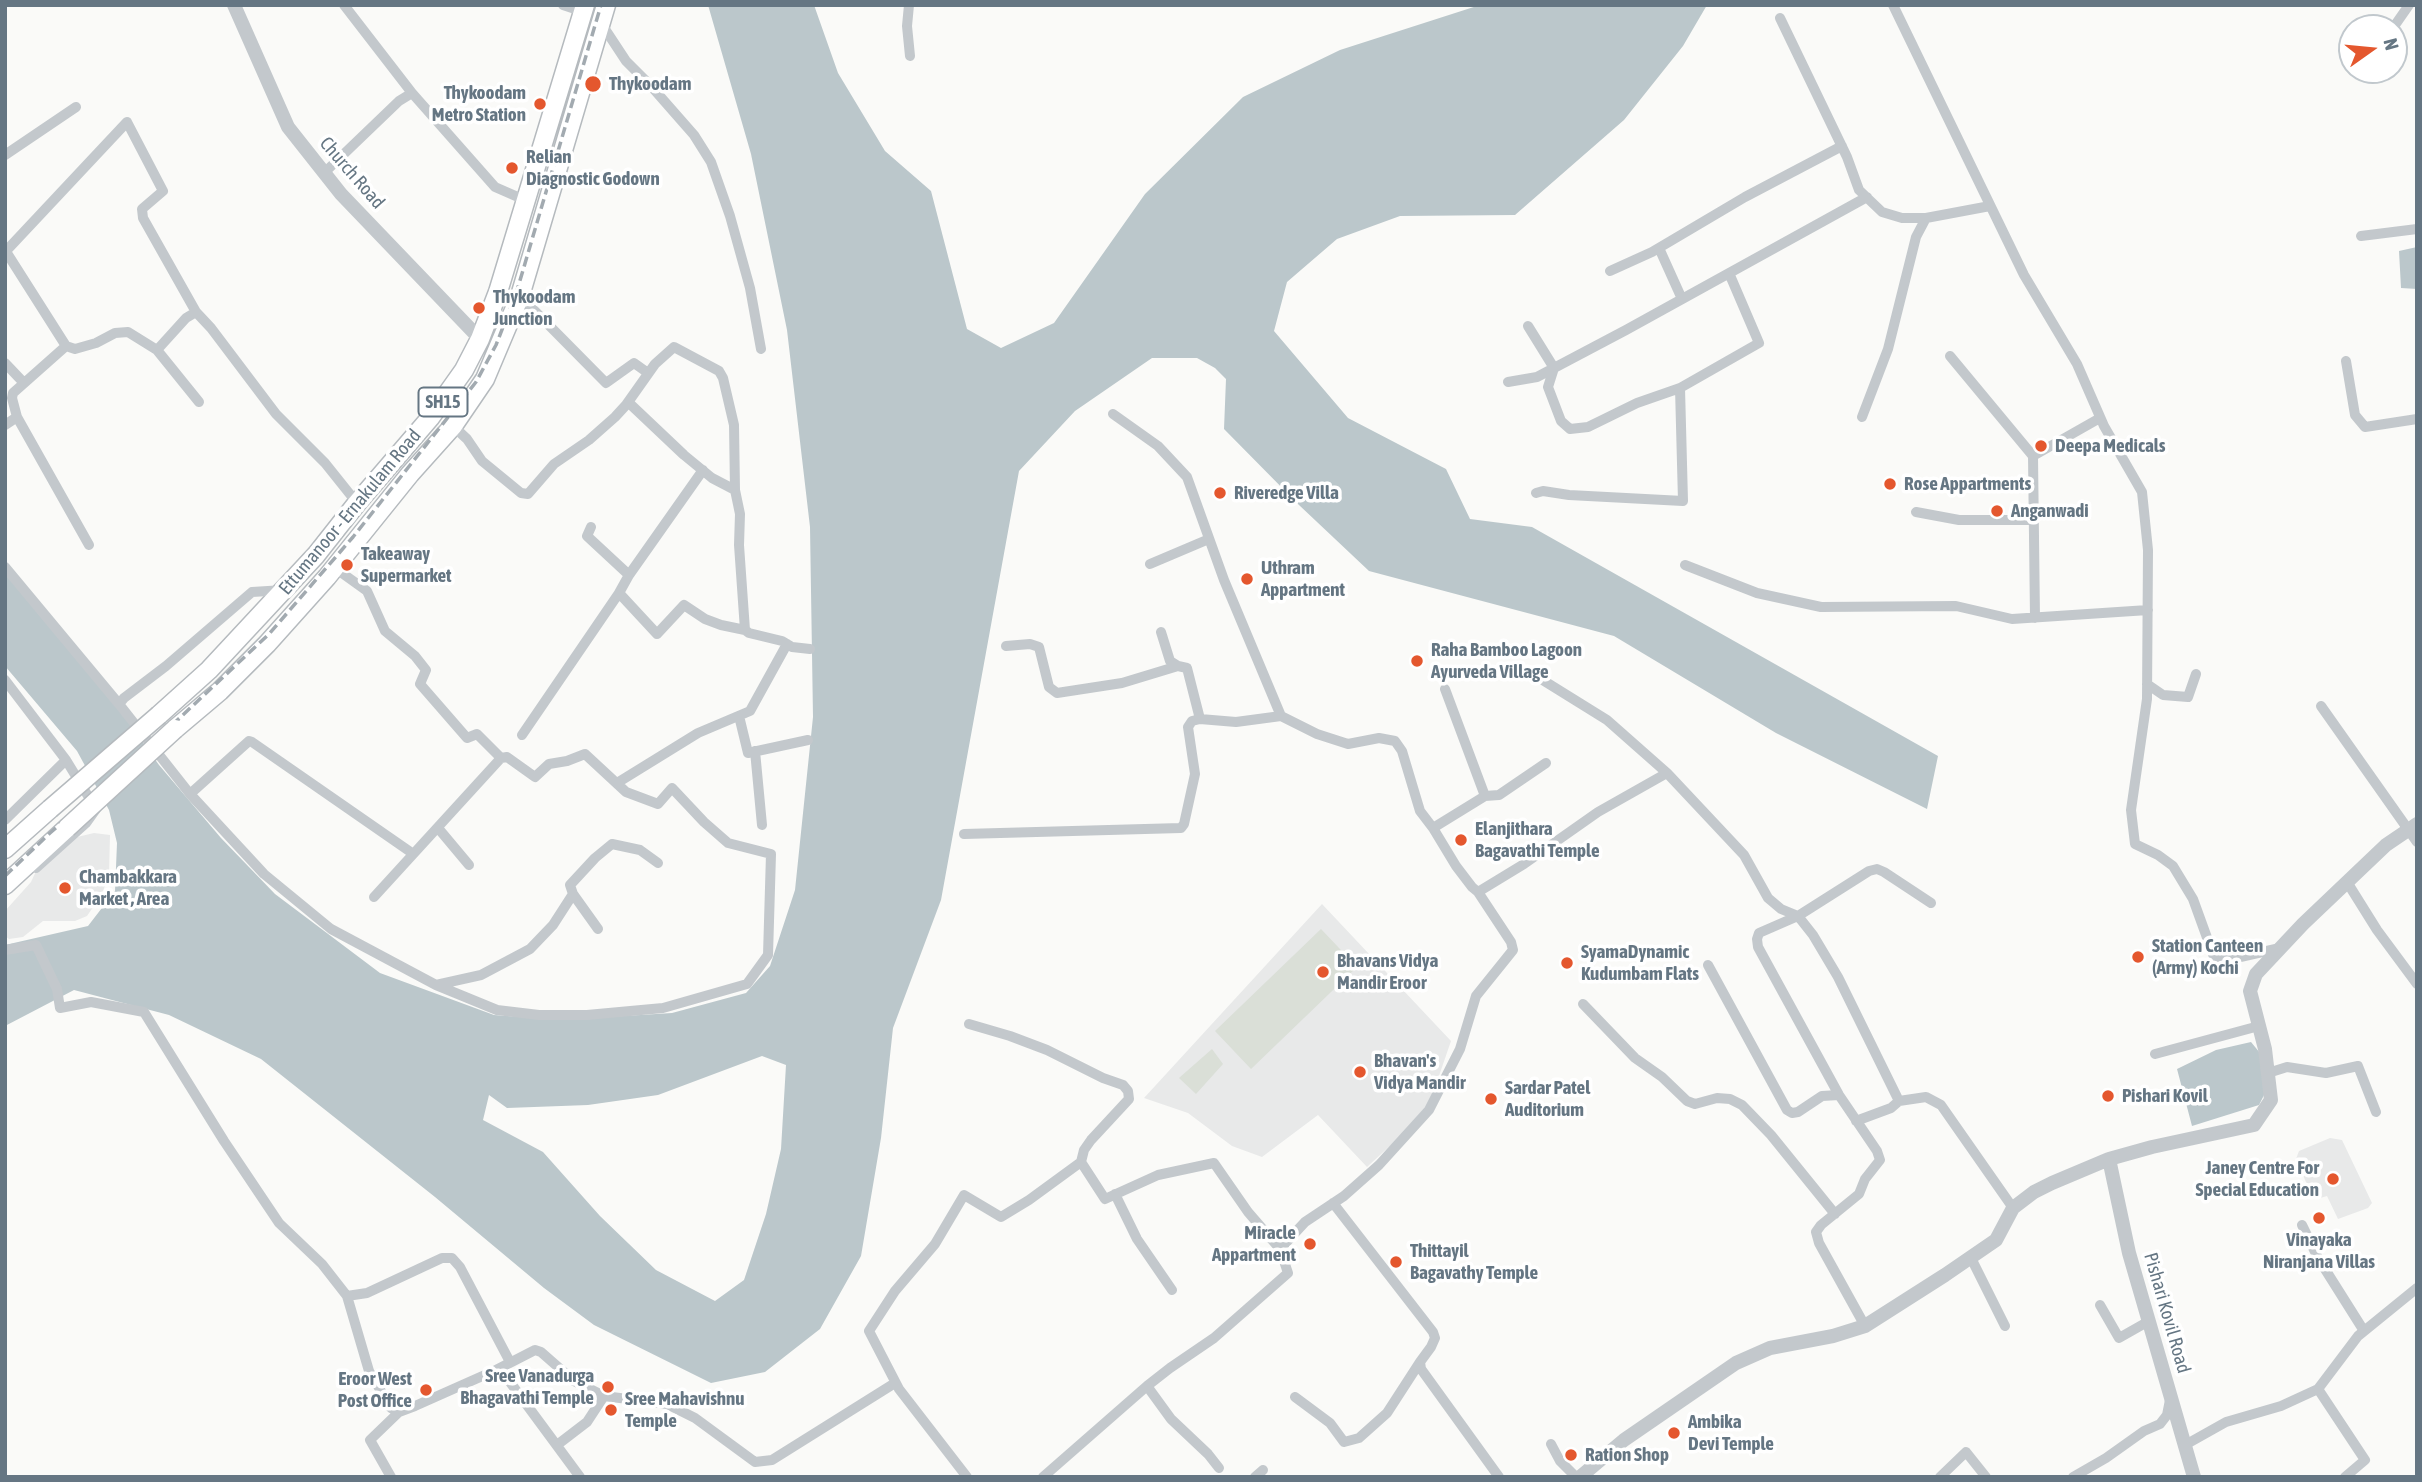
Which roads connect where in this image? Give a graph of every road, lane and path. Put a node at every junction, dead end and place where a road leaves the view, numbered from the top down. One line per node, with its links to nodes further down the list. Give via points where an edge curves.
1 (234, 5): 14 (street, Church Road, via 288,127)
2 (344, 5): 10 (street)
3 (562, 5): 6 (street)
4 (909, 5): 9 (street)
5 (1893, 5): 17 (street)
6 (584, 9): 16 (main road, Ettumanoor - Ernakulam Road / SH15)
7 (603, 14): 25 (main road); 31 (street, via 626,61 694,135 711,162 750,288)
8 (1780, 18): 12 (street)
9 (910, 57)
10 (412, 93): 14 (street); 16 (street, via 495,187)
11 (76, 107): 13 (street)
12 (1842, 146): 15 (street, via 1859,190); 21 (street)
13 (5, 155)
14 (324, 173): 29 (street, Church Road)
15 (1867, 197): 18 (street, via 1882,212); 24 (street)
16 (527, 201): 29 (main road, Ettumanoor - Ernakulam Road / SH15)
17 (1990, 206): 18 (street); 46 (street, via 2077,364)
18 (1926, 218): 45 (street, via 1916,237 1888,349)
19 (2417, 229): 20 (street)
20 (2361, 236)
21 (1659, 247): 23 (street); 26 (street)
22 (6, 250): 27 (street, via 127,122 163,191 142,209 143,218); 30 (street)
23 (1611, 271)
24 (1729, 273): 26 (street); 40 (street, via 1759,342)
25 (520, 296): 37 (street, via 607,383 634,363); 49 (main road, via 485,379)
26 (1682, 299): 36 (street)
27 (196, 312): 32 (street); 56 (street, via 276,414)
28 (1528, 326): 36 (street)
29 (480, 339): 52 (main road, Ettumanoor - Ernakulam Road / SH15, via 450,392)
30 (66, 346): 32 (street, via 75,349 128,332); 39 (street)
31 (761, 349)
32 (157, 350): 41 (street)
33 (1950, 356): 50 (street)
34 (2346, 361): 47 (street, via 2354,415 2365,427)
35 (5, 363): 39 (street)
36 (1554, 368): 38 (street, via 1537,377); 40 (street, via 1548,387 1561,421 1570,429 1588,427 1637,402)
37 (648, 373): 42 (street); 54 (street, via 674,347 719,371 734,425)
38 (1508, 382)
39 (24, 383): 44 (street, via 13,393)
40 (1680, 388): 55 (street, via 1683,501)
41 (199, 402)
42 (628, 402): 49 (street, via 600,432 554,464 528,494 482,461); 51 (street)
43 (1113, 414): 60 (street, via 1158,446 1187,477)
44 (17, 417): 48 (street); 61 (street)
45 (1862, 417)
46 (2100, 418): 50 (street); 70 (street, via 2142,492)
47 (2417, 419)
48 (5, 425)
49 (453, 426): 53 (main road)
50 (2033, 456): 58 (street)
51 (703, 470): 54 (street); 66 (street)
52 (382, 475): 53 (main road); 56 (main road, Ettumanoor - Ernakulam Road / SH15)
53 (398, 489): 65 (main road)
54 (735, 490): 72 (street)
55 (1536, 493)
56 (357, 503): 67 (main road, Ettumanoor - Ernakulam Road / SH15)
57 (1916, 512): 58 (street, via 1959,520)
58 (2034, 520): 71 (street)
59 (591, 527): 66 (street, via 587,536)
60 (1209, 540): 62 (street); 86 (street)
61 (89, 545)
62 (1150, 564)
63 (1685, 565): 71 (street, via 1757,593 1821,607 1956,606 2012,619)
64 (5, 567): 83 (street)
65 (335, 568): 68 (main road); 92 (street, via 367,592 384,631 426,670 420,684 467,738 477,734)
66 (629, 575): 69 (street)
67 (284, 590): 83 (street, via 252,592); 105 (main road, Ettumanoor - Ernakulam Road / SH15, bridge, via 209,670)
68 (311, 593): 91 (street, via 301,616); 110 (main road, bridge, via 220,691)
69 (619, 593): 72 (street, via 657,635 684,605 705,619); 88 (street)
70 (2148, 611): 71 (street); 81 (street)
71 (2035, 618)
72 (745, 630): 74 (street)
73 (1161, 632): 77 (street, via 1170,661)
74 (788, 644): 76 (street); 85 (street, via 750,711)
75 (1006, 646): 77 (street, via 1039,647 1049,687 1057,693 1122,683)
76 (810, 649)
77 (1178, 666): 87 (street, via 1187,668)
78 (2196, 674): 81 (street, via 2188,697 2163,695)
79 (1541, 678): 95 (street, via 1607,720)
80 (5, 680): 93 (street)
81 (2147, 684): 118 (street, via 2131,810 2135,844 2173,866 2193,899 2214,957 2227,960)
82 (1445, 689): 98 (street)
83 (119, 704): 91 (street)
84 (2320, 706): 103 (street)
85 (739, 716): 90 (street, via 748,753); 96 (street, via 698,733)
86 (1281, 716): 87 (street, via 1255,721); 102 (street, via 1348,744 1379,738 1395,741 1420,811)
87 (1200, 719): 104 (street, via 1188,727 1195,774 1181,828)
88 (522, 735)
89 (808, 740): 90 (street)
90 (755, 751): 100 (street)
91 (159, 756): 97 (street)
92 (501, 758): 96 (street, via 507,757 535,777 549,764 585,754); 101 (street)
93 (66, 760): 99 (street); 113 (street, via 96,809)
94 (1546, 763): 98 (street, via 1499,795)
95 (1667, 773): 111 (street, via 1598,812); 116 (street, via 1744,855 1768,898)
96 (617, 783): 122 (street, via 626,792 658,804 672,788 728,843 771,854 768,955 747,984 663,1008 587,1015 496,1010)
97 (190, 794): 106 (street, via 249,741); 122 (street, via 264,874 331,929)
98 (1485, 796): 102 (street)
99 (5, 820)
100 (762, 825)
101 (438, 828): 106 (street); 108 (street)
102 (1433, 828): 111 (street)
103 (2414, 832): 109 (street, via 2386,845)
104 (964, 834)
105 (5, 849)
106 (412, 853): 114 (street)
107 (658, 863): 112 (street, via 640,850 612,844 570,884)
108 (469, 865)
109 (2347, 882): 118 (street); 121 (street)
110 (5, 885)
111 (1478, 892): 135 (street, via 1513,950 1476,996 1460,1049 1429,1110 1379,1165)
112 (573, 894): 117 (street); 122 (street, via 530,949 481,975)
113 (5, 896)
114 (374, 897)
115 (1931, 903): 116 (street, via 1877,869)
116 (1798, 916): 128 (street, via 1759,933 1758,947); 129 (street, via 1838,977)
117 (598, 929)
118 (2280, 948): 125 (street, via 2256,974 2250,991)
119 (5, 950): 143 (street, via 36,945 57,989 60,1008 91,1002 144,1012 279,1223 322,1264)
120 (1708, 965): 128 (street, via 1787,1110 1792,1114 1822,1096)
121 (2417, 984)
122 (436, 985)
123 (1583, 1004): 137 (street, via 1635,1058 1687,1101 1695,1104 1717,1098 1742,1105)
124 (969, 1024): 133 (street, via 1038,1047 1128,1091 1129,1099 1091,1140)
125 (2259, 1026): 126 (street); 127 (street)
126 (2155, 1054)
127 (2268, 1073): 130 (street, via 2287,1067 2326,1073 2358,1066); 132 (street, via 2271,1100 2254,1125)
128 (1839, 1095): 131 (street)
129 (1899, 1101): 131 (street); 136 (street, via 1926,1097 1941,1105)
130 (2376, 1112)
131 (1856, 1121): 137 (street, via 1880,1160 1859,1195)
132 (2109, 1159): 136 (street, via 2034,1192); 145 (street, Pishari Kovil Road)
133 (1081, 1162): 134 (street, via 1105,1199); 152 (street, via 1001,1217 964,1195 935,1244 869,1331)
134 (1115, 1194): 139 (street, via 1158,1175 1214,1163); 142 (street, via 1137,1239)
135 (1334, 1203): 139 (street, via 1305,1222); 150 (street, via 1433,1332 1435,1338)
136 (2013, 1208): 140 (street, via 1996,1240)
137 (1835, 1214): 146 (street, via 1816,1232)
138 (2302, 1225): 148 (street)
139 (1280, 1249): 153 (street, via 1288,1273 1214,1338)
140 (1971, 1258): 146 (street); 147 (street)
141 (2417, 1288): 148 (street)
142 (1172, 1290)
143 (347, 1296): 149 (street, via 367,1293 442,1258 452,1258); 158 (street, via 369,1371 391,1408)
144 (2100, 1305): 145 (street, via 2119,1338)
145 (2149, 1321): 155 (street, Pishari Kovil Road)
146 (1865, 1326): 168 (street, via 1770,1348 1736,1363)
147 (2006, 1326)
148 (2364, 1331): 154 (street)
149 (510, 1362): 151 (street); 156 (street, via 535,1350 541,1352 575,1381)
150 (1420, 1362): 157 (street, via 1387,1413 1359,1438 1344,1442 1331,1423); 167 (street)
151 (496, 1370): 158 (street); 160 (street)
152 (895, 1382): 156 (street, via 772,1460 755,1462 695,1418 667,1404); 165 (street)
153 (1147, 1386): 162 (street, via 1171,1419); 166 (street)
154 (2318, 1389): 161 (street, via 2281,1406 2226,1422); 173 (street, via 2365,1460)
155 (2171, 1394): 161 (street, Pishari Kovil Road); 171 (street, via 2167,1415 2160,1423)
156 (604, 1396): 160 (street, via 587,1422)
157 (1294, 1397)
158 (399, 1412): 163 (street, via 370,1440)
159 (1551, 1444): 168 (street, via 1560,1461)
160 (557, 1445): 164 (street)
161 (2185, 1445): 172 (street, Pishari Kovil Road)
162 (1219, 1468)
163 (391, 1477)
164 (580, 1477)
165 (968, 1477)
166 (1044, 1477)
167 (1499, 1477)
168 (1578, 1477)
169 (1940, 1477): 170 (street, via 1966,1452)
170 (1986, 1477)
171 (2073, 1477)
172 (2194, 1477)
173 (2345, 1477)

